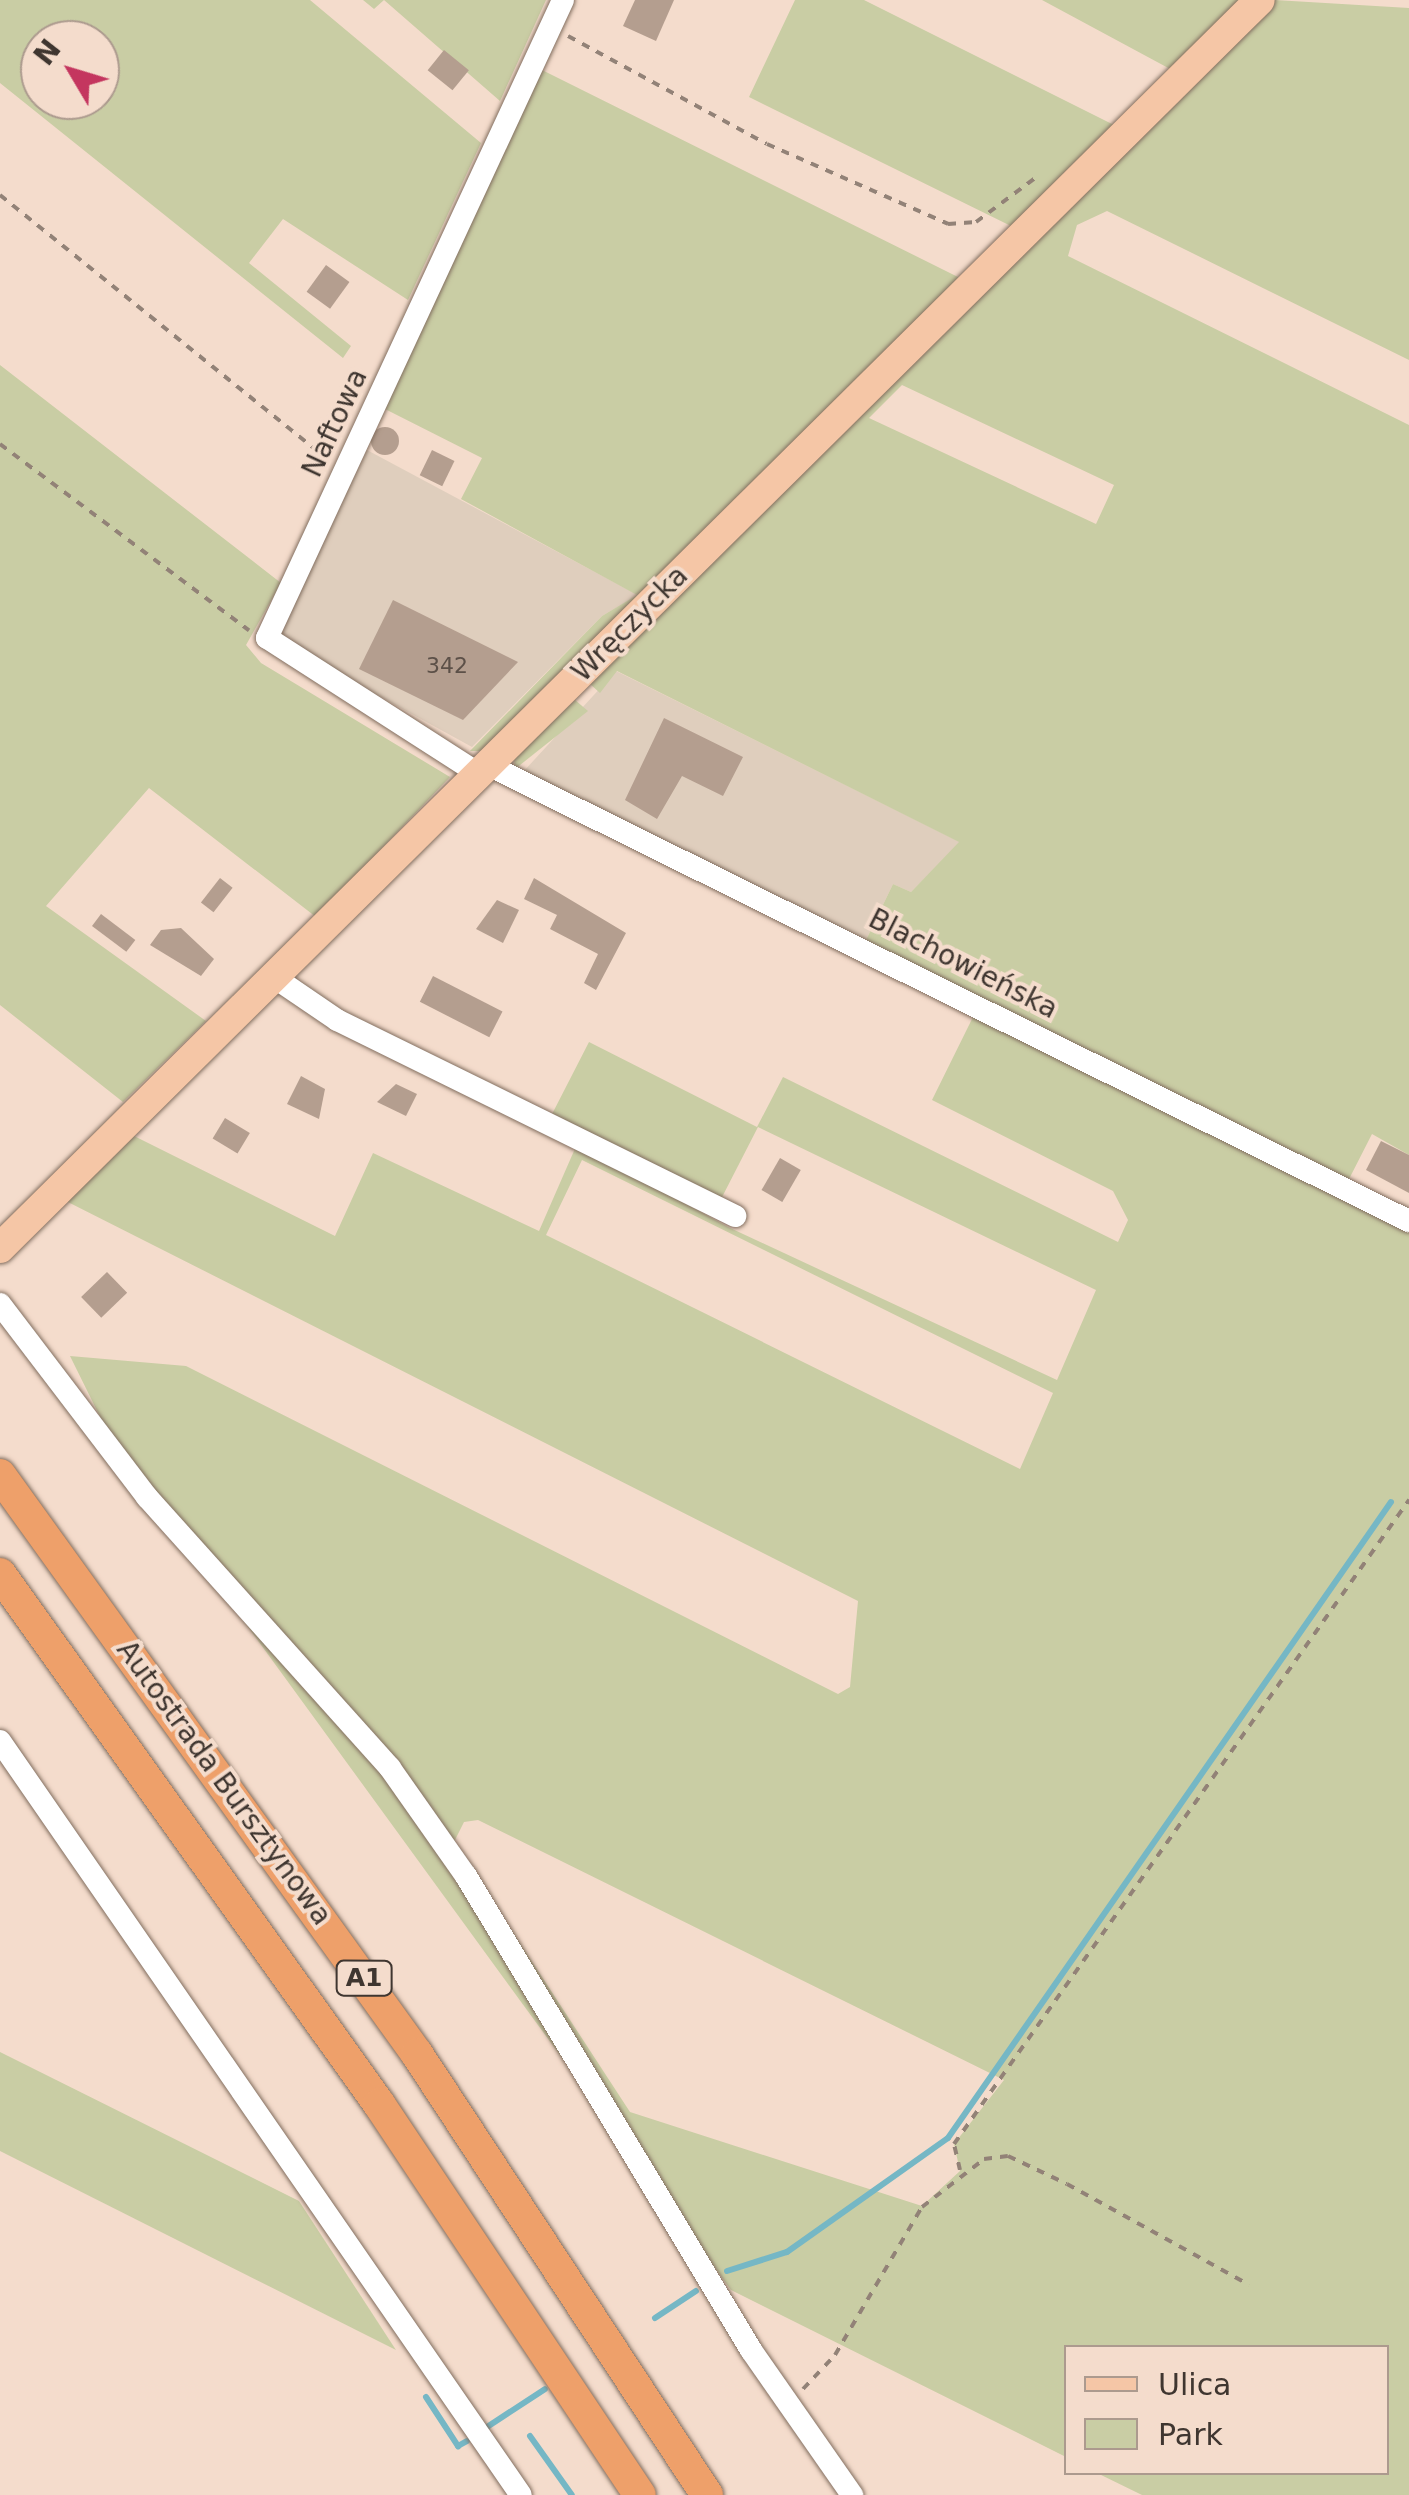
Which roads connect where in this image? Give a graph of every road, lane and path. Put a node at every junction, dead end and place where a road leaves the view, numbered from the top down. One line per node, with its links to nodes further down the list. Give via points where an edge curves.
1 (563, 0): 3 (street, Naftowa)
2 (1260, 0): 9 (main road, Wręczycka)
3 (552, 24): 4 (path, via 767,144 948,224 976,222); 7 (street, Naftowa)
4 (1039, 175)
5 (0, 196): 7 (path)
6 (0, 444): 8 (path)
7 (345, 470): 8 (street, Naftowa)
8 (267, 638): 9 (street)
9 (484, 770): 10 (main road, Wręczycka); 12 (street, Blachowieńska)
10 (274, 977): 11 (street, via 336,1020); 13 (main road, Wręczycka)
11 (734, 1216)
12 (1409, 1221)
13 (0, 1248)
14 (0, 1304): 21 (street, via 148,1497 390,1768)
15 (0, 1475): 24 (highway, Autostrada Bursztynowa / A1, via 406,2039)
16 (1409, 1500): 19 (path, via 954,2144)
17 (0, 1574): 23 (highway, Autostrada Bursztynowa / A1, via 358,2073)
18 (0, 1742): 22 (street)
19 (960, 2170): 20 (path, via 1008,2156); 21 (path, via 922,2206 834,2355)
20 (1249, 2285)
21 (790, 2403): 25 (street)
22 (521, 2495)
23 (640, 2495)
24 (707, 2495)
25 (852, 2495)

